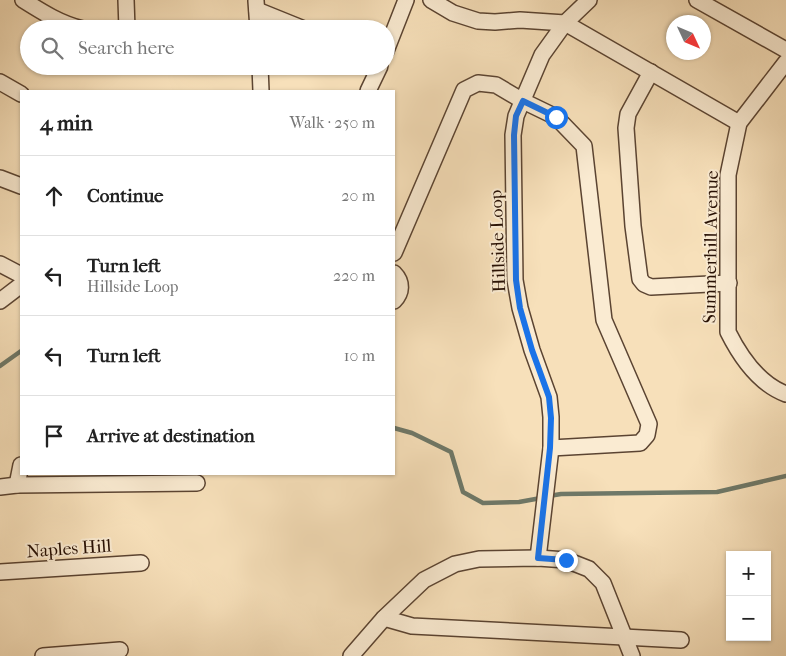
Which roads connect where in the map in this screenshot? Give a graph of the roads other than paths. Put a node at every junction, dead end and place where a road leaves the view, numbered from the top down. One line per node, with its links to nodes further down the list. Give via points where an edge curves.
1 (23, 0): 8 (street)
2 (126, 0): 10 (street)
3 (406, 0): 14 (street)
4 (431, 0): 13 (street, via 478,21)
5 (589, 0): 13 (street, Hillside Loop)
6 (697, 0): 15 (street)
7 (257, 5): 11 (street); 12 (street)
8 (42, 6): 9 (street)
9 (62, 20)
10 (127, 20)
11 (258, 20)
12 (286, 20)
13 (565, 23): 17 (street); 24 (street, Hillside Loop, via 542,55)
14 (395, 28)
15 (786, 50)
16 (786, 62): 25 (street, Summerhill Avenue)
17 (651, 72): 25 (street); 32 (street, via 628,114 626,128 640,279 651,287)
18 (260, 75): 21 (street)
19 (376, 75): 22 (street)
20 (0, 82): 23 (street)
21 (261, 90)
22 (368, 90)
23 (20, 93)
24 (523, 101): 28 (street, via 496,85 478,83 464,90); 37 (street, Hillside Loop, via 516,116 514,135 516,280 520,308 549,397); 37 (street, via 556,117 584,146 604,320 649,424 647,435 640,443)
25 (739, 123): 32 (street, Summerhill Avenue, via 728,175)
26 (0, 178): 27 (street)
27 (20, 186)
28 (395, 251)
29 (0, 264): 30 (street)
30 (20, 274)
31 (395, 274): 34 (street, via 401,288)
32 (729, 283): 36 (street, Summerhill Avenue, via 728,332 737,350 775,390)
33 (20, 286): 35 (street)
34 (395, 300)
35 (0, 302)
36 (786, 394)
37 (550, 448): 43 (street, Hillside Loop)
38 (20, 472): 41 (street)
39 (145, 478): 40 (street, via 158,484); 41 (street)
40 (197, 483)
41 (18, 485): 42 (street)
42 (0, 487)
43 (538, 558): 46 (street, via 479,559 455,564 424,580); 47 (street, via 566,560 589,569 603,583)
44 (141, 563): 45 (street, Naples Hill)
45 (0, 572)
46 (384, 618): 47 (street, via 412,626); 51 (street)
47 (625, 636): 48 (street); 52 (street)
48 (682, 640)
49 (120, 650): 50 (street)
50 (43, 656)
51 (351, 656)
52 (632, 656)

